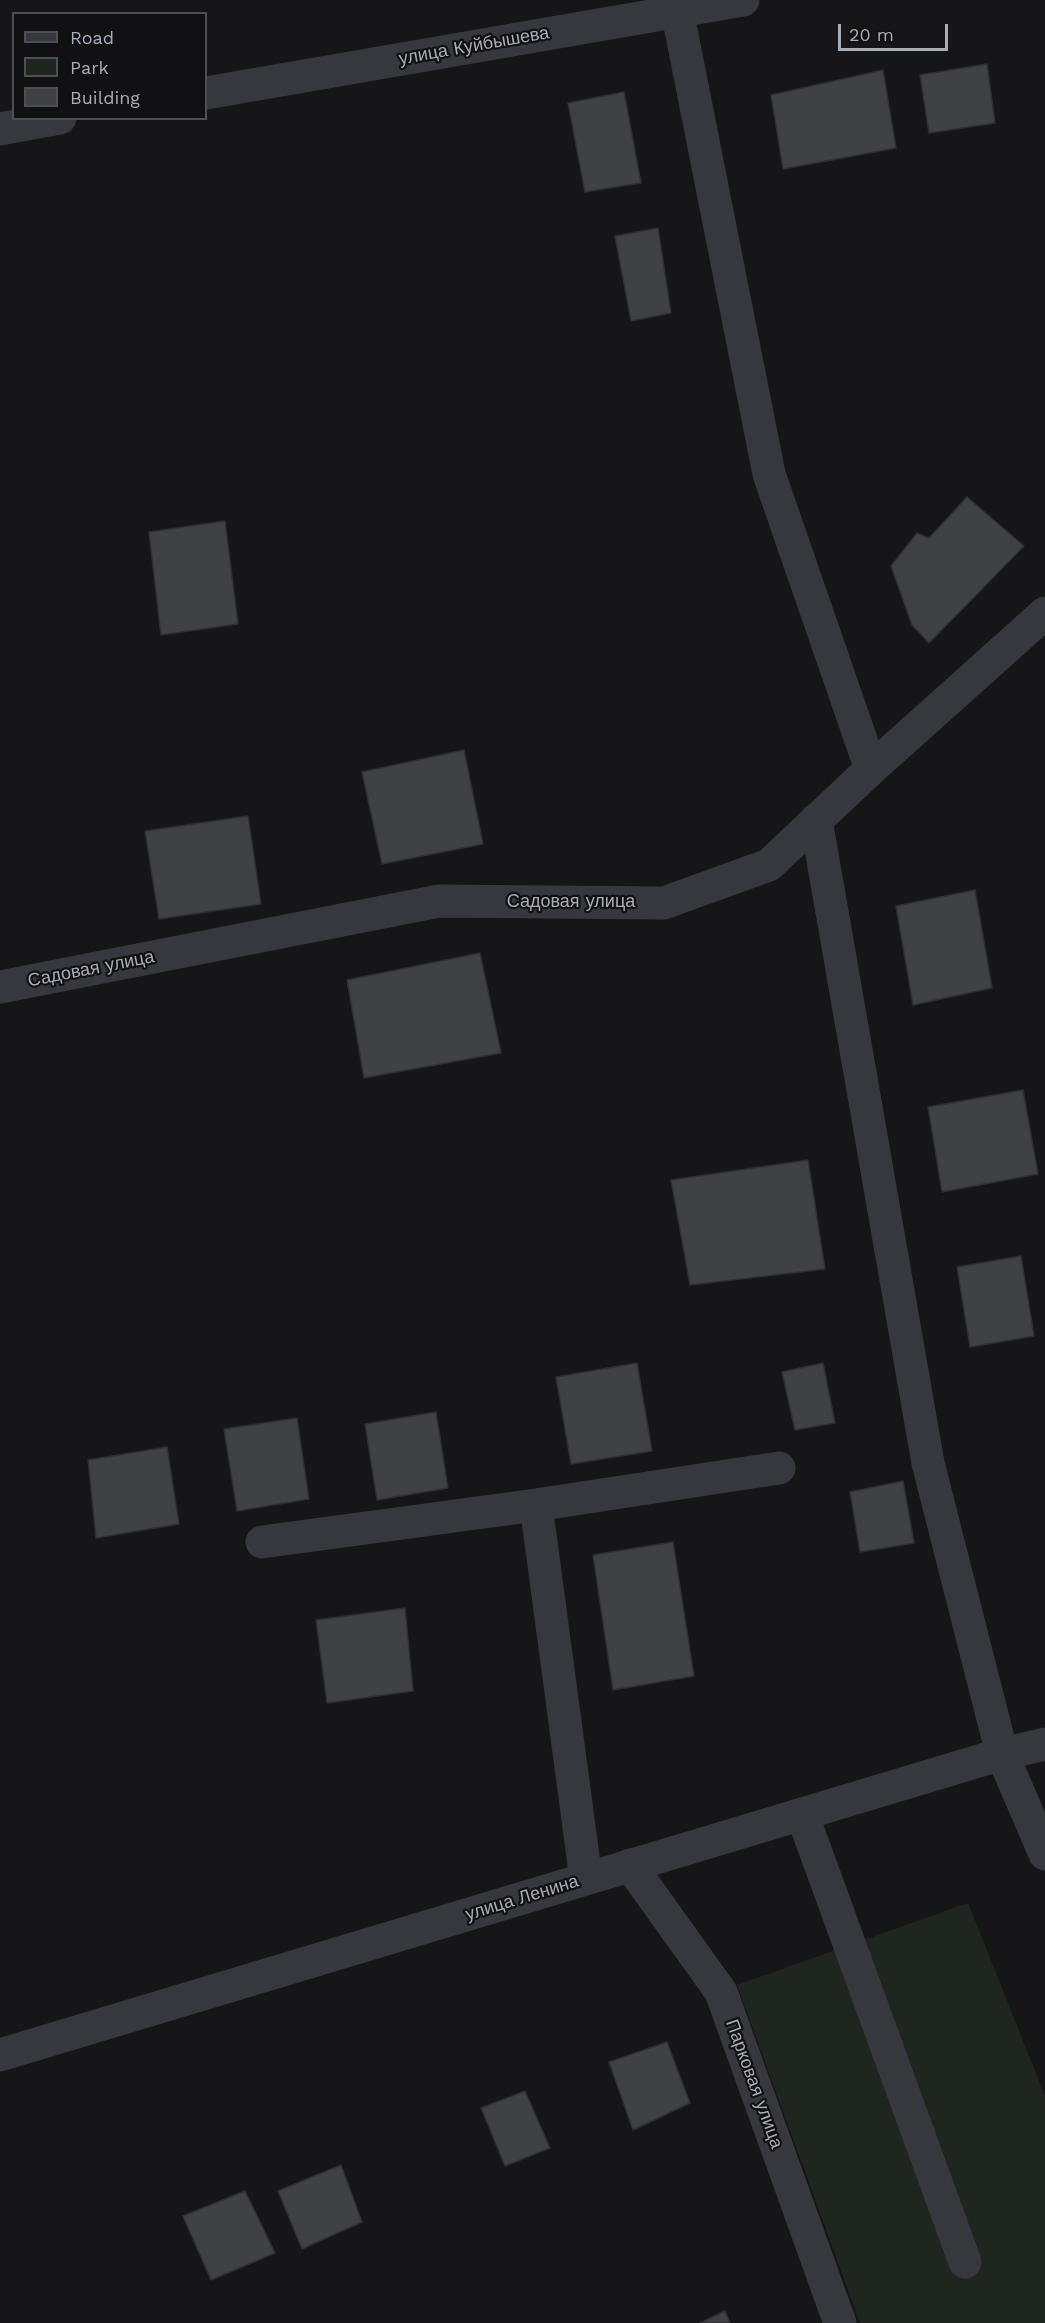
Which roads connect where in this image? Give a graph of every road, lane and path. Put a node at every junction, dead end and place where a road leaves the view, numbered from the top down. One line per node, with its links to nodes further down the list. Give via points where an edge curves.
1 (742, 0): 2 (street, улица Куйбышева)
2 (677, 10): 3 (street, улица Куйбышева); 7 (street, via 769,474)
3 (207, 93)
4 (49, 120): 5 (street)
5 (0, 129)
6 (1045, 613): 7 (street, Садовая улица)
7 (871, 770): 8 (street, Садовая улица)
8 (816, 820): 9 (street, Садовая улица, via 769,865 664,903 440,901); 14 (street, via 928,1463)
9 (0, 987)
10 (779, 1468): 11 (street)
11 (536, 1504): 12 (street); 18 (street)
12 (262, 1542)
13 (1045, 1744): 14 (street, улица Ленина)
14 (1002, 1754): 15 (street, улица Ленина); 16 (street)
15 (802, 1814): 17 (street, улица Ленина); 20 (street)
16 (1045, 1854)
17 (630, 1865): 18 (street, улица Ленина); 21 (street, Парковая улица, via 721,1992)
18 (586, 1879): 19 (street, улица Ленина)
19 (0, 2055)
20 (965, 2262)
21 (840, 2323)

